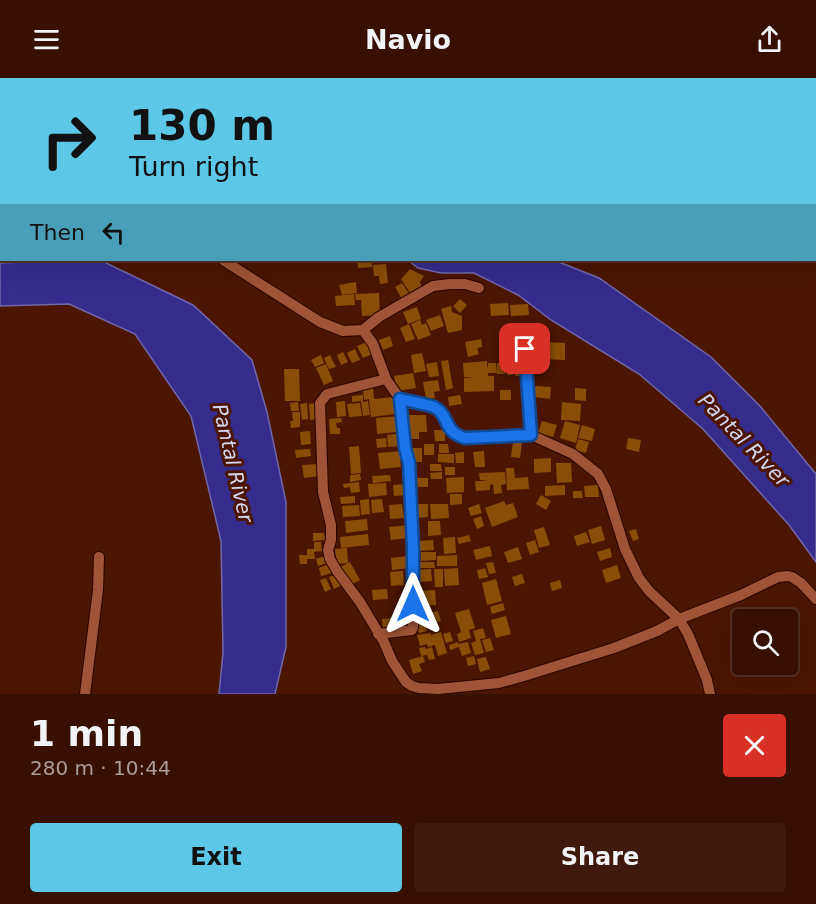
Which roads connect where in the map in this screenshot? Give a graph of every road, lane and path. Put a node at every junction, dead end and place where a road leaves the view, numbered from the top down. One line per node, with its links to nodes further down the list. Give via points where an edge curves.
1 (225, 261): 3 (street, via 320,322 343,331)
2 (479, 288): 3 (street, via 465,284 433,286)
3 (363, 330): 5 (street, via 373,344)
4 (525, 349): 7 (street)
5 (386, 379): 6 (street); 11 (street, via 327,394 320,403 323,492 331,525 330,559)
6 (400, 399): 7 (street, via 433,407 452,432 465,438); 11 (street, via 409,463 413,627)
7 (531, 435): 10 (street, via 573,454 598,474 639,578)
8 (99, 557): 12 (street)
9 (816, 599): 10 (street, via 801,583 788,576 778,577)
10 (679, 619): 11 (street, via 614,648 524,676 499,683 438,689 419,688 406,682); 13 (street)
11 (378, 634)
12 (85, 694)
13 (710, 694)

